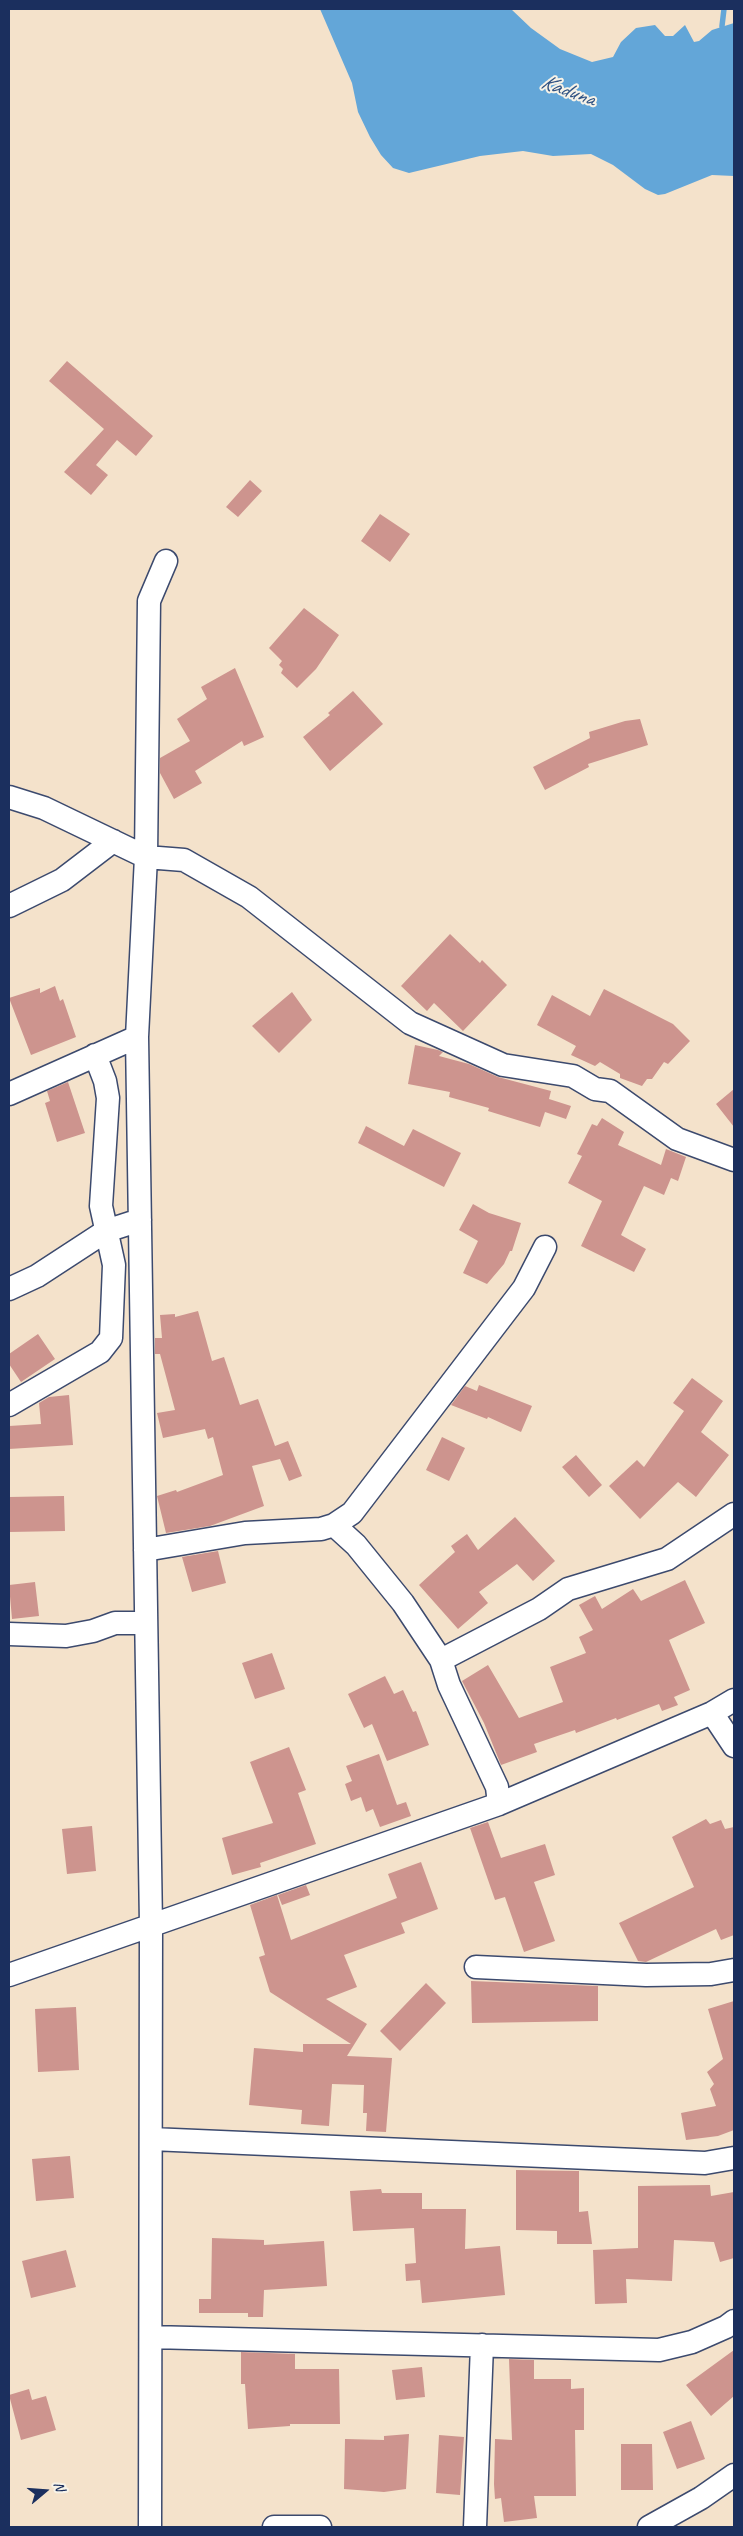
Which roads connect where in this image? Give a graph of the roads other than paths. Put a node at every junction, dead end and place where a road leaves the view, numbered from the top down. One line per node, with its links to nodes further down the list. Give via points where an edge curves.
1 (166, 561): 4 (street, via 149,601)
2 (9, 796): 3 (street, via 44,808)
3 (112, 841): 4 (street); 5 (street, via 62,880)
4 (146, 858): 6 (street); 9 (street, via 184,860 249,897 410,1023 503,1065 573,1076 595,1089 610,1091 677,1139)
5 (9, 906)
6 (137, 1037): 7 (street); 10 (street)
7 (95, 1055): 8 (street); 11 (street, via 108,1098 102,1206)
8 (9, 1094)
9 (734, 1160)
10 (140, 1220): 11 (street); 17 (street)
11 (106, 1231): 13 (street, via 37,1276); 14 (street, via 114,1265 111,1338 100,1352)
12 (545, 1247): 16 (street, via 524,1288 352,1512)
13 (9, 1289)
14 (9, 1405)
15 (734, 1514): 20 (street, via 667,1559 568,1589 538,1609)
16 (334, 1525): 17 (street, via 321,1529 245,1533); 20 (street, via 356,1545 397,1596)
17 (145, 1550): 18 (street)
18 (146, 1623): 19 (street, via 115,1623 66,1636); 25 (street)
19 (9, 1634)
20 (441, 1660): 24 (street, via 449,1685 498,1787)
21 (734, 1700): 22 (street)
22 (712, 1713): 23 (street); 24 (street)
23 (734, 1746)
24 (499, 1804): 25 (street)
25 (151, 1925): 28 (street); 29 (street)
26 (476, 1967): 27 (street, via 646,1975 711,1974)
27 (734, 1970)
28 (9, 1974)
29 (151, 2140): 30 (street, via 706,2163); 32 (street)
30 (734, 2158)
31 (734, 2321): 33 (street, via 692,2342 659,2350)
32 (151, 2337): 33 (street); 35 (street)
33 (482, 2345): 38 (street)
34 (734, 2475): 39 (street)
35 (150, 2527)
36 (274, 2527): 37 (street)
37 (320, 2527)
38 (475, 2527)
39 (649, 2527)

